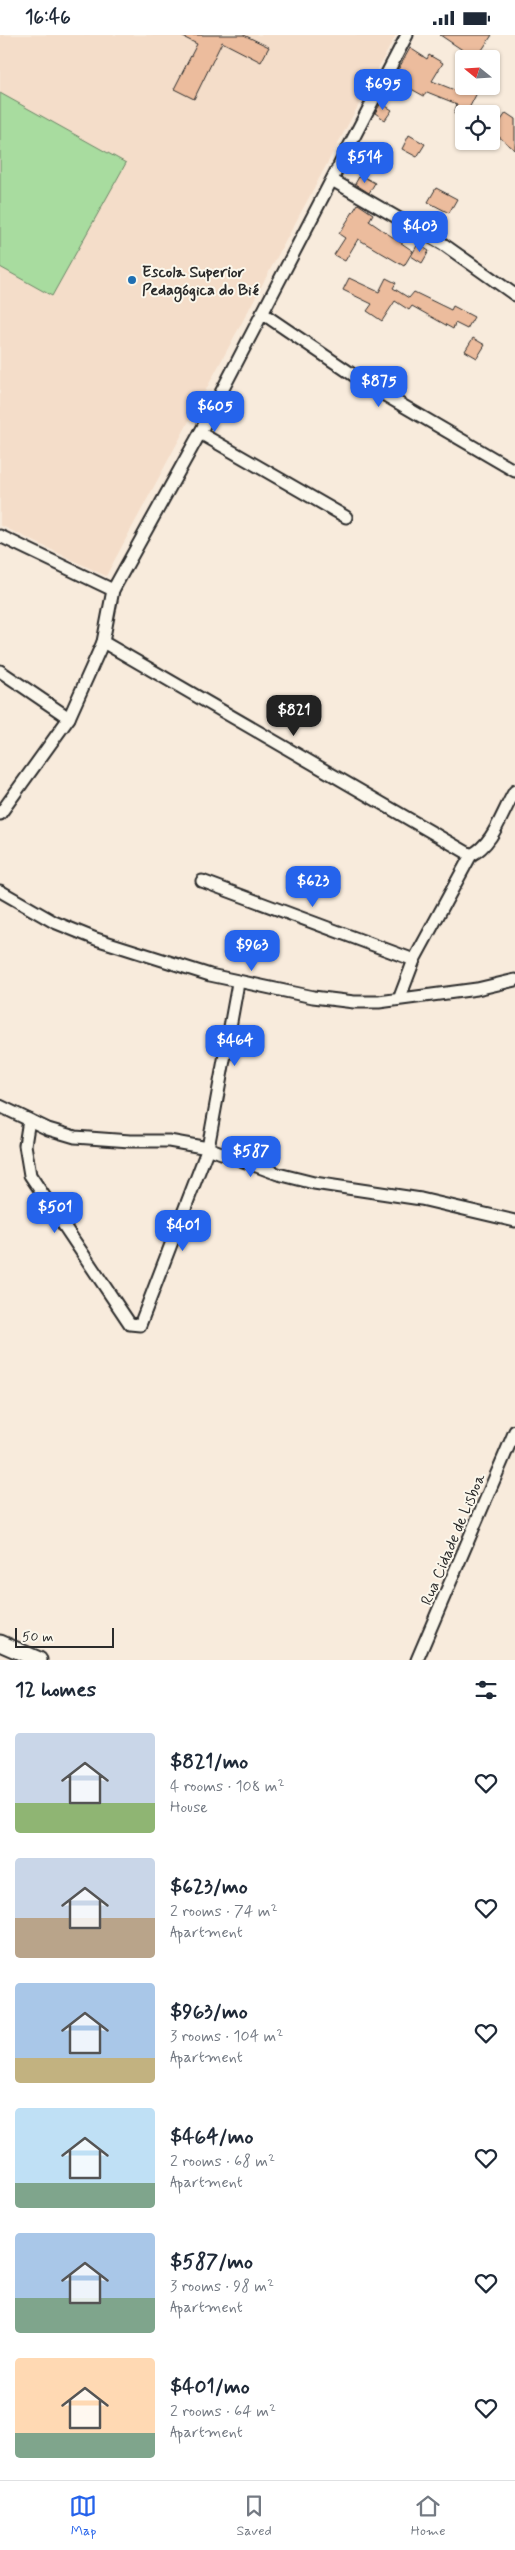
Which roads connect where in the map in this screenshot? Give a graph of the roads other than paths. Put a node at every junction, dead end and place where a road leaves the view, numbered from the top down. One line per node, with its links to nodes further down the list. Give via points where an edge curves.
1 (407, 35): 2 (street)
2 (332, 180): 3 (street, via 443,244); 4 (street)
3 (515, 295)
4 (262, 313): 5 (street); 6 (street, via 371,387)
5 (200, 433): 7 (street); 9 (street)
6 (515, 471)
7 (346, 517)
8 (0, 536): 9 (street)
9 (113, 590): 10 (street)
10 (104, 642): 12 (street); 15 (street)
11 (0, 671): 12 (street)
12 (69, 718): 14 (street)
13 (515, 791): 15 (street, via 491,836 481,850)
14 (0, 814)
15 (471, 855): 18 (street)
16 (202, 881): 18 (street)
17 (0, 891): 20 (street, via 54,922 96,939)
18 (414, 960): 21 (street)
19 (515, 980): 21 (street, via 477,989)
20 (238, 983): 21 (street, via 354,1003); 24 (street)
21 (400, 997)
22 (0, 1106): 23 (street)
23 (29, 1120): 24 (street, via 76,1137 169,1141); 24 (street, via 25,1145 30,1175 134,1326 142,1322)
24 (208, 1148): 25 (street, via 278,1174 314,1183 422,1199)
25 (515, 1221)
26 (515, 1431): 29 (street, Rua Cidade de Lisboa)
27 (0, 1643): 28 (street)
28 (39, 1660)
29 (417, 1660)

